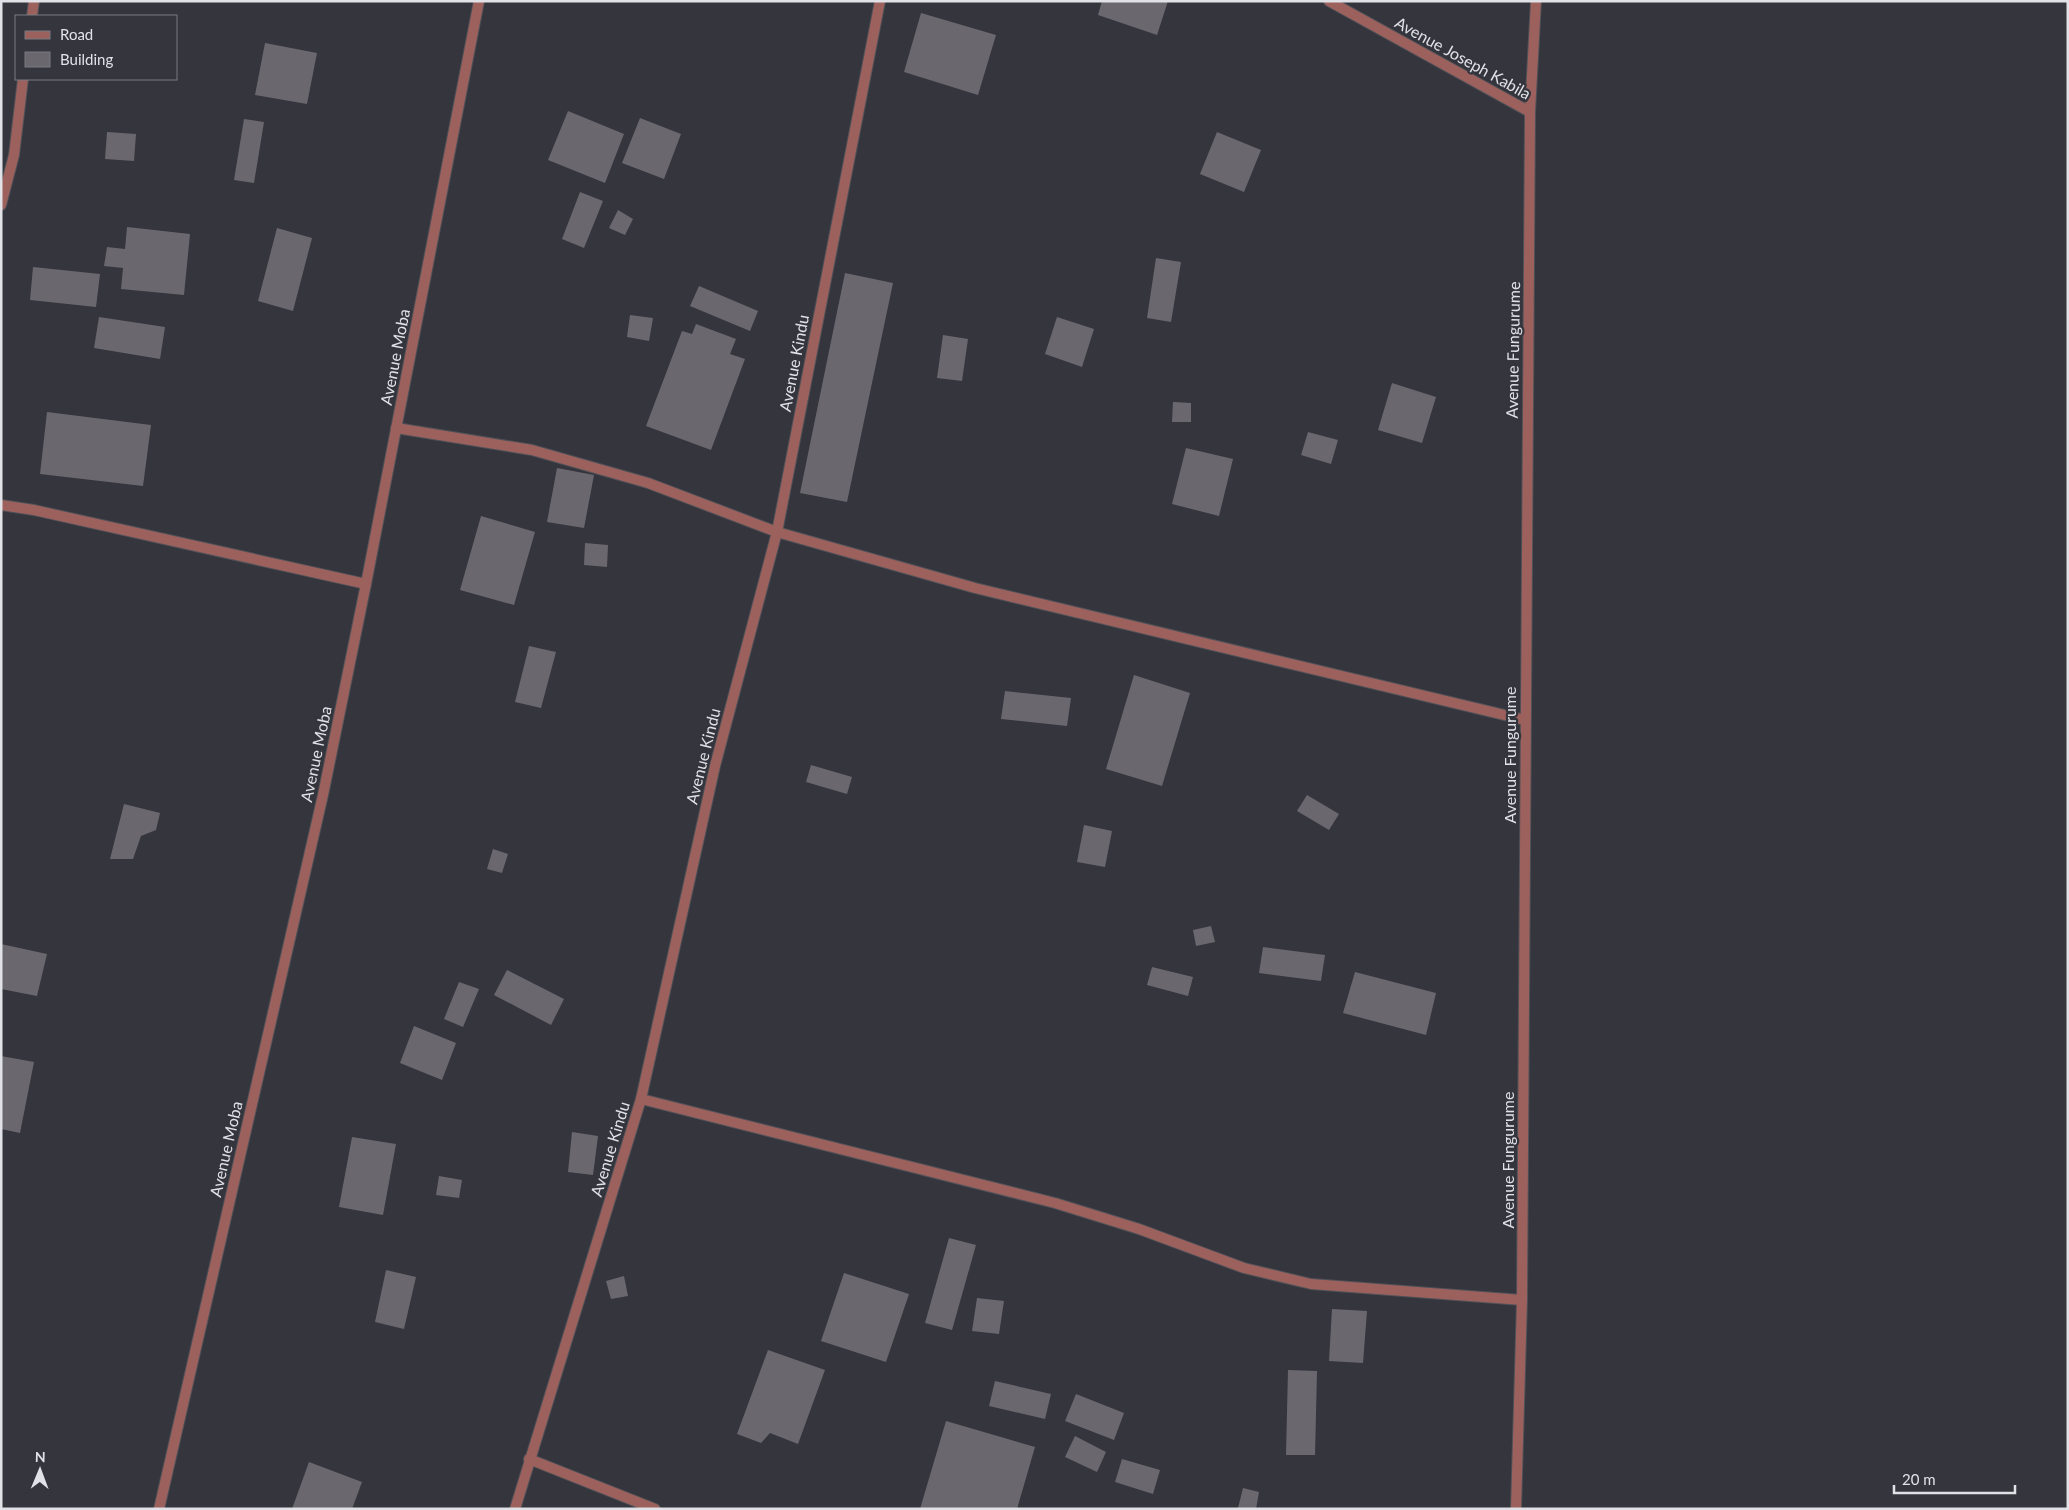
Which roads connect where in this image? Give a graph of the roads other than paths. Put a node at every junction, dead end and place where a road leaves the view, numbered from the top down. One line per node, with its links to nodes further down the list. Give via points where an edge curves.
1 (34, 1): 6 (street)
2 (479, 1): 10 (street, Avenue Moba)
3 (880, 1): 12 (street, Avenue Kindu)
4 (1329, 1): 8 (street, Avenue Joseph Kabila)
5 (1536, 1): 8 (street, Avenue Fungurume)
6 (32, 15)
7 (23, 80): 9 (street, via 14,155)
8 (1530, 112): 14 (street, Avenue Fungurume)
9 (1, 205)
10 (396, 428): 12 (street, via 532,450 648,483); 13 (street, Avenue Moba)
11 (1, 505): 13 (street)
12 (777, 532): 14 (street, via 975,588); 15 (street, Avenue Kindu, via 715,766)
13 (366, 584): 18 (street, Avenue Moba, via 323,795)
14 (1525, 720): 16 (street, Avenue Fungurume)
15 (641, 1099): 16 (street, via 1055,1202 1244,1268 1311,1284); 17 (street, Avenue Kindu)
16 (1522, 1300): 21 (street, Avenue Fungurume)
17 (529, 1459): 19 (street, Avenue Kindu); 20 (street)
18 (159, 1509)
19 (515, 1509)
20 (655, 1509)
21 (1516, 1509)

